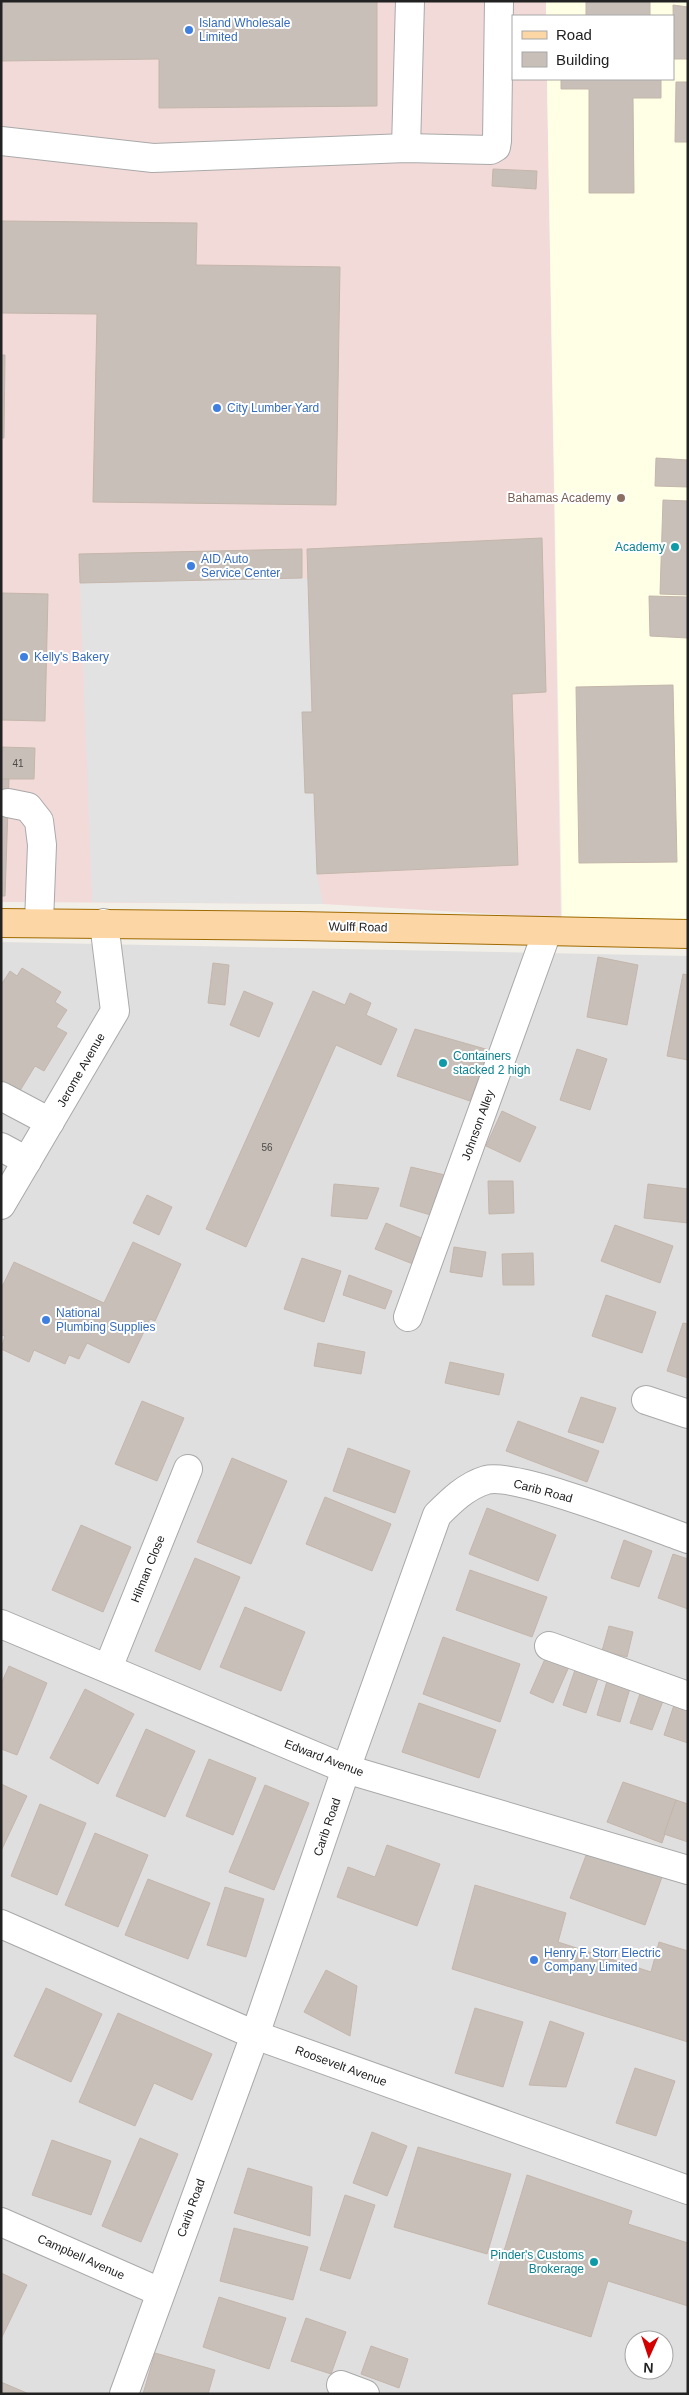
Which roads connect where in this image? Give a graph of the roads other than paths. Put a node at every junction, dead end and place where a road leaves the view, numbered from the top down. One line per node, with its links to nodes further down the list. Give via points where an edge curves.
1 (410, 1): 4 (street)
2 (499, 1): 4 (street, via 496,147 491,150)
3 (1, 141): 4 (street, via 154,158)
4 (406, 148)
5 (8, 803): 7 (street, via 28,807 39,821 42,845)
6 (1, 918): 7 (main road, Wulff Road)
7 (34, 922): 8 (main road, Wulff Road); 9 (main road, Wulff Road)
8 (1, 923)
9 (104, 923): 10 (main road, Wulff Road); 13 (street, Jerome Avenue, via 115,1011)
10 (547, 932): 11 (main road, Wulff Road); 17 (street, Johnson Alley)
11 (688, 934)
12 (1, 1096): 13 (street)
13 (50, 1122): 15 (street, Jerome Avenue)
14 (1, 1147): 15 (street)
15 (27, 1161): 16 (street, Jerome Avenue)
16 (1, 1205)
17 (408, 1317)
18 (646, 1400): 19 (street)
19 (688, 1414)
20 (188, 1469): 24 (street, Hilman Close)
21 (688, 1538): 26 (street, Carib Road, via 519,1482 487,1480 458,1494 437,1516)
22 (1, 1624): 24 (street, Edward Avenue)
23 (549, 1646): 25 (street)
24 (108, 1668): 26 (street, Edward Avenue)
25 (688, 1696)
26 (346, 1769): 27 (street, Edward Avenue); 29 (street, Carib Road)
27 (688, 1870)
28 (1, 1924): 29 (street, Roosevelt Avenue)
29 (255, 2036): 30 (street, Roosevelt Avenue); 32 (street, Carib Road)
30 (688, 2190)
31 (1, 2222): 32 (street, Campbell Avenue)
32 (160, 2292): 33 (street, Carib Road)
33 (124, 2394)

